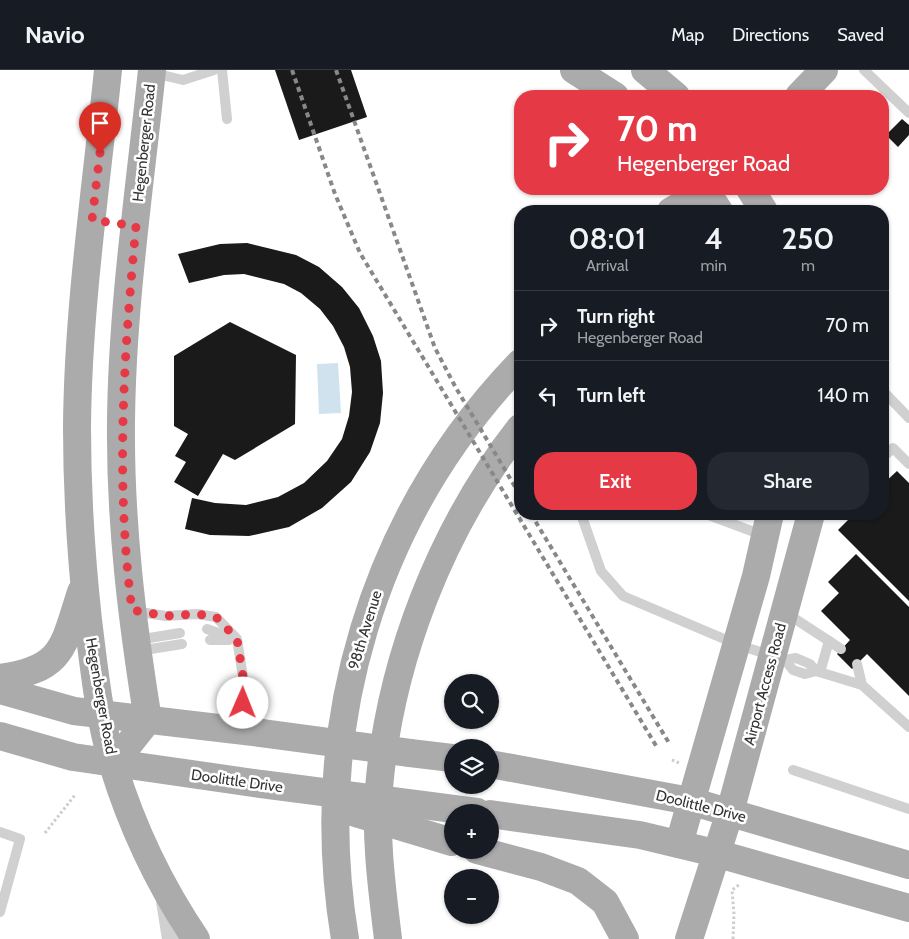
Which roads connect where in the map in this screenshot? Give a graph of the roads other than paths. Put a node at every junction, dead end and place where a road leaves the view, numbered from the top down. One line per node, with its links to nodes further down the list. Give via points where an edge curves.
1 (108, 70): 18 (main road, Hegenberger Road)
2 (214, 70): 8 (lane, via 183,80)
3 (222, 70): 15 (lane)
4 (574, 70): 9 (main road)
5 (645, 70): 10 (main road)
6 (824, 70): 11 (main road)
7 (864, 70): 12 (lane)
8 (152, 71): 19 (main road, Hegenberger Road)
9 (606, 90)
10 (669, 90)
11 (805, 90)
12 (884, 90)
13 (889, 94): 14 (lane)
14 (909, 114)
15 (228, 119)
16 (708, 198): 17 (main road)
17 (688, 205)
18 (92, 220): 19 (main road); 30 (main road, Hegenberger Road, via 77,425)
19 (136, 226): 31 (main road, Hegenberger Road, via 124,346 121,423 122,502)
20 (514, 370): 74 (main road, 98th Avenue, via 462,431 420,495 386,567 360,637 344,705 336,770 335,836)
21 (889, 397): 22 (lane)
22 (909, 418)
23 (514, 436): 69 (main road, via 460,520 428,590 402,667 379,788)
24 (889, 451): 25 (lane, via 892,448)
25 (909, 464)
26 (583, 520): 38 (lane, via 601,571 623,596)
27 (740, 520): 29 (lane)
28 (809, 520): 32 (main road, Airport Access Road)
29 (768, 525): 38 (main road)
30 (84, 584): 44 (main road, via 63,647 48,663 31,673); 47 (main road, Hegenberger Road)
31 (132, 610): 35 (lane, via 166,616 197,614 216,617); 39 (main road, Hegenberger Road)
32 (785, 612): 37 (lane); 41 (main road, Airport Access Road)
33 (207, 629): 35 (lane)
34 (181, 639): 39 (lane)
35 (237, 639): 36 (lane); 50 (lane)
36 (210, 640)
37 (829, 640): 40 (lane); 43 (lane)
38 (736, 644): 41 (lane); 57 (main road)
39 (136, 646): 48 (main road, Hegenberger Road)
40 (841, 649)
41 (779, 658): 43 (lane, via 805,674); 60 (main road, Airport Access Road)
42 (857, 664): 45 (lane)
43 (818, 671): 45 (lane)
44 (0, 678)
45 (862, 686): 49 (lane)
46 (0, 690): 47 (main road, via 74,711)
47 (101, 715): 48 (main road); 53 (main road, Hegenberger Road)
48 (148, 720): 50 (main road); 53 (main road, Hegenberger Road)
49 (909, 727)
50 (251, 732): 52 (main road, bridge)
51 (0, 736): 53 (main road, Doolittle Drive, via 72,757)
52 (444, 757)
53 (113, 764): 56 (main road, Doolittle Drive); 68 (main road, via 135,827)
54 (499, 766): 57 (main road, Doolittle Drive)
55 (792, 770): 59 (lane)
56 (261, 784): 58 (main road, Doolittle Drive, bridge); 63 (main road, bridge)
57 (690, 801): 60 (main road, Doolittle Drive); 64 (main road)
58 (444, 808)
59 (909, 809)
60 (730, 812): 65 (main road, Airport Access Road); 67 (main road, Doolittle Drive)
61 (499, 815): 64 (main road)
62 (0, 832): 71 (lane, via 20,839)
63 (444, 840)
64 (679, 844): 65 (main road)
65 (715, 853): 70 (main road); 78 (main road, Airport Access Road)
66 (499, 856): 77 (main road, via 578,881 605,902)
67 (909, 865)
68 (158, 877): 72 (street); 73 (main road)
69 (383, 901): 75 (main road); 76 (main road)
70 (909, 908)
71 (0, 912)
72 (172, 939)
73 (196, 939)
74 (345, 939)
75 (388, 939)
76 (400, 939)
77 (626, 939)
78 (689, 939)

